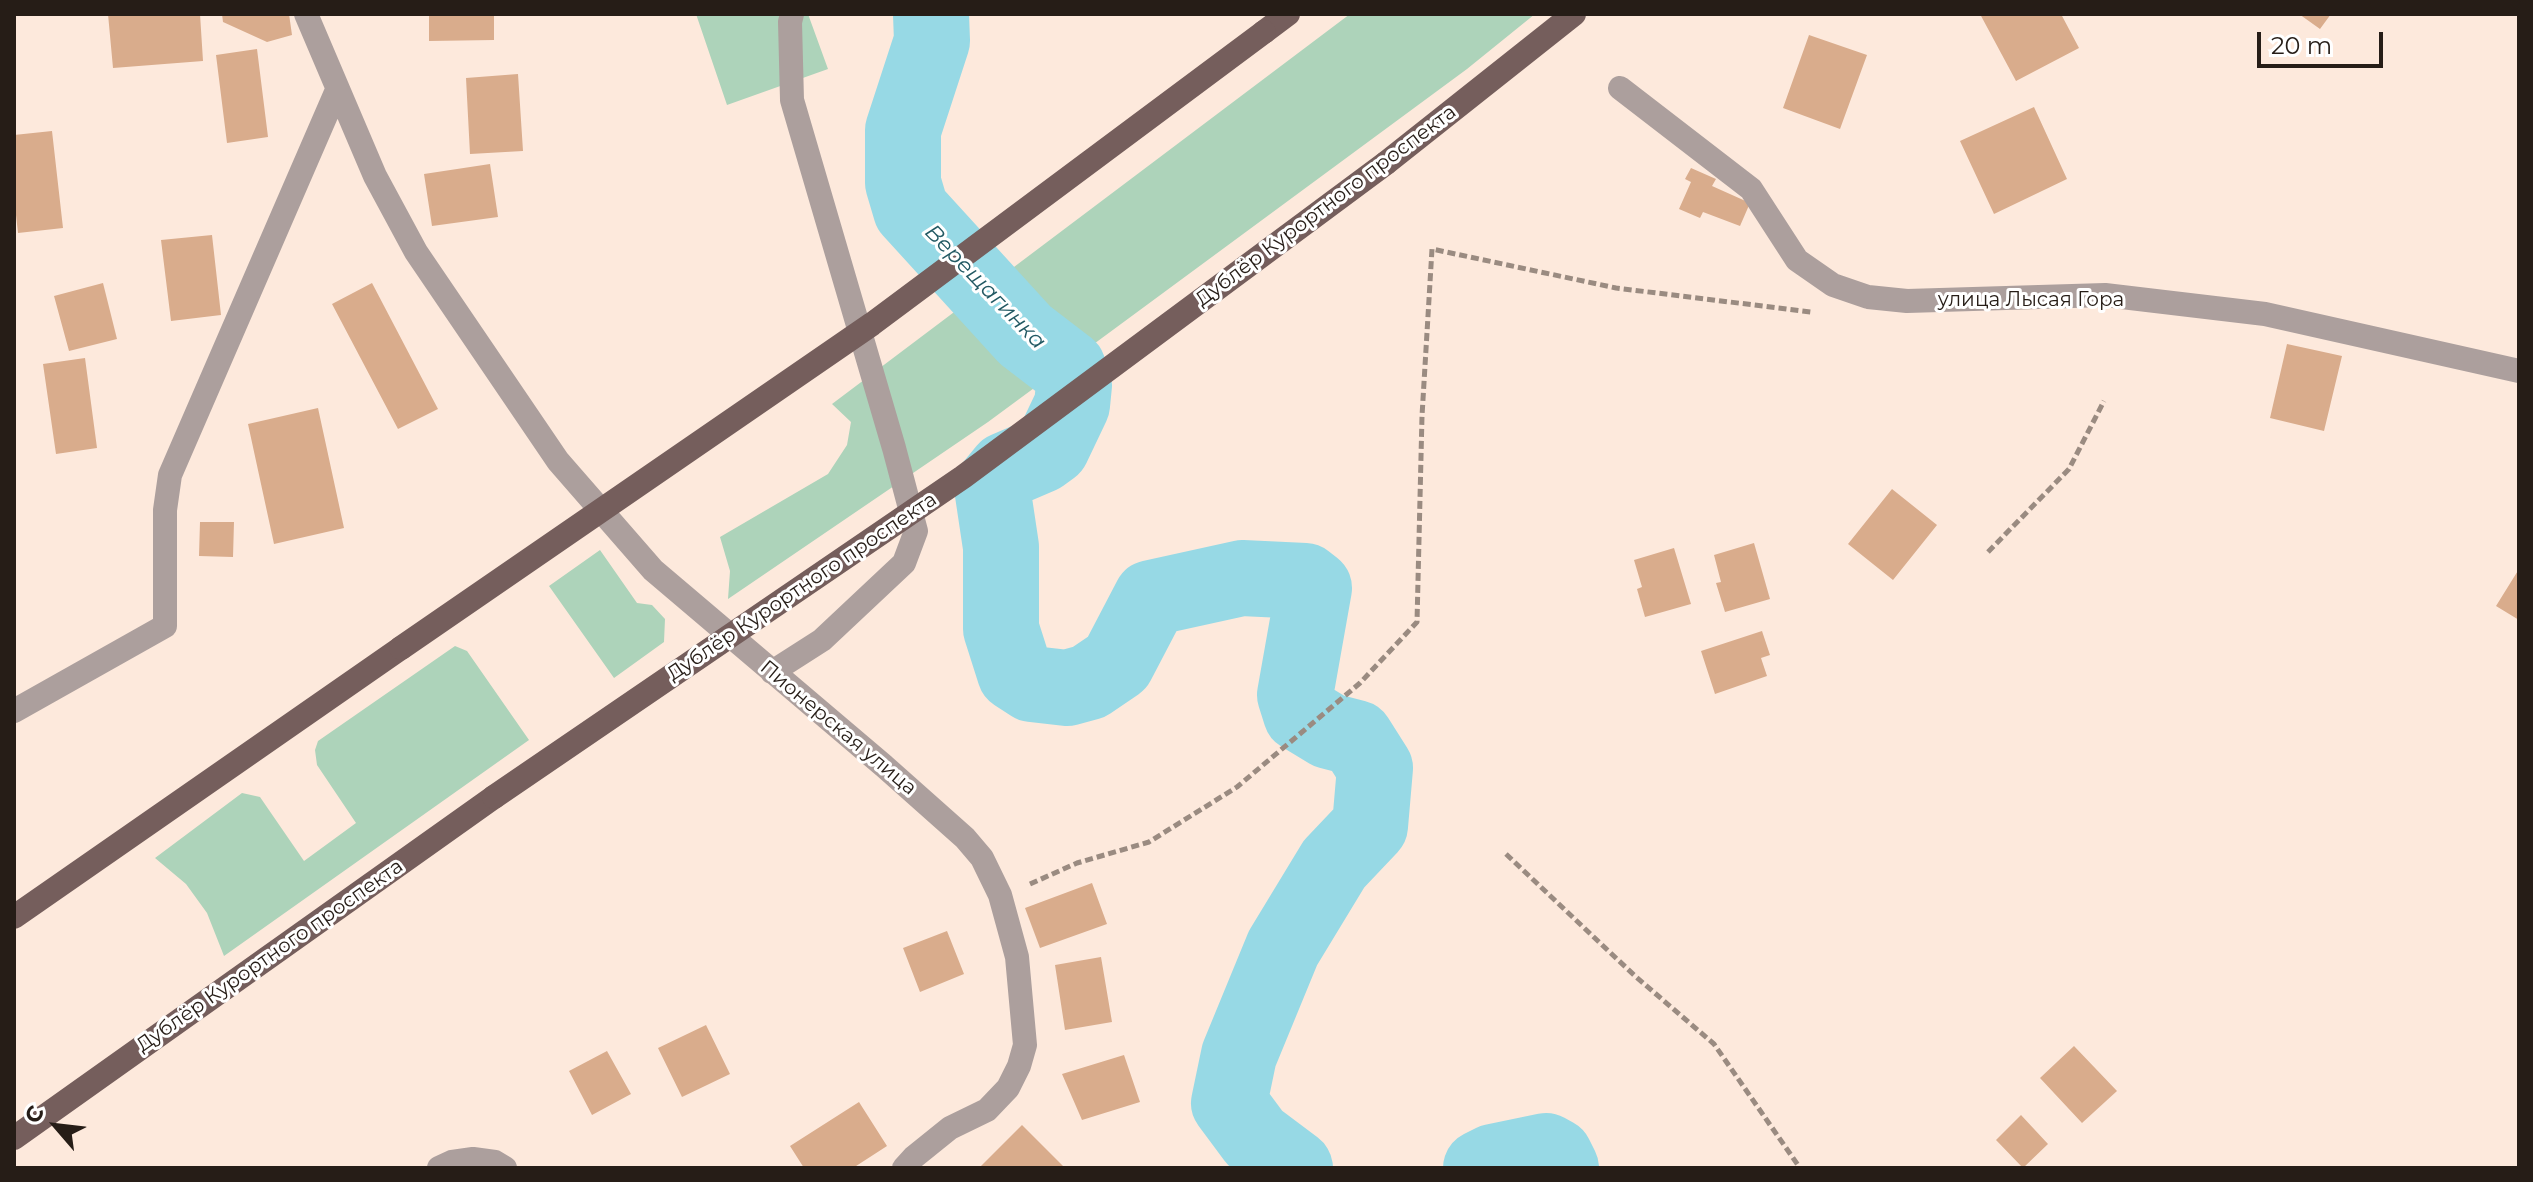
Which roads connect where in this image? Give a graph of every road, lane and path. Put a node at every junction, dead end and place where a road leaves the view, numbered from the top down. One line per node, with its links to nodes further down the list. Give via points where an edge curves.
1 (306, 14): 6 (street, Пионерская улица)
2 (792, 14): 11 (street, via 792,100 916,531 904,563 822,640)
3 (1288, 14): 15 (main road, bridge, via 872,324)
4 (1574, 14): 16 (main road, Дублёр Курортного проспекта, bridge, via 1386,163 963,477 494,797)
5 (1620, 88): 8 (street, улица Лысая Гора, via 1751,189 1797,260 1833,285 1868,297 1907,301 2105,295 2265,314)
6 (337, 90): 11 (street, Пионерская улица, via 416,252 558,461 653,570); 12 (street, via 170,475 165,626)
7 (1816, 313): 14 (path, via 1616,288 1432,249 1417,622 1360,683 1237,787 1149,842 1077,863)
8 (2519, 371)
9 (2104, 401): 10 (path, via 2069,469)
10 (1988, 552)
11 (772, 672): 14 (street, Пионерская улица, via 965,838 982,858)
12 (14, 711)
13 (1506, 854): 20 (path, via 1714,1044)
14 (1000, 895): 19 (street, Пионерская улица, via 1017,957 1025,1045 1019,1066 1008,1088 987,1110 950,1128)
15 (14, 917)
16 (14, 1138)
17 (439, 1168): 18 (street, via 473,1159)
18 (505, 1168)
19 (904, 1168)
20 (1800, 1168)

